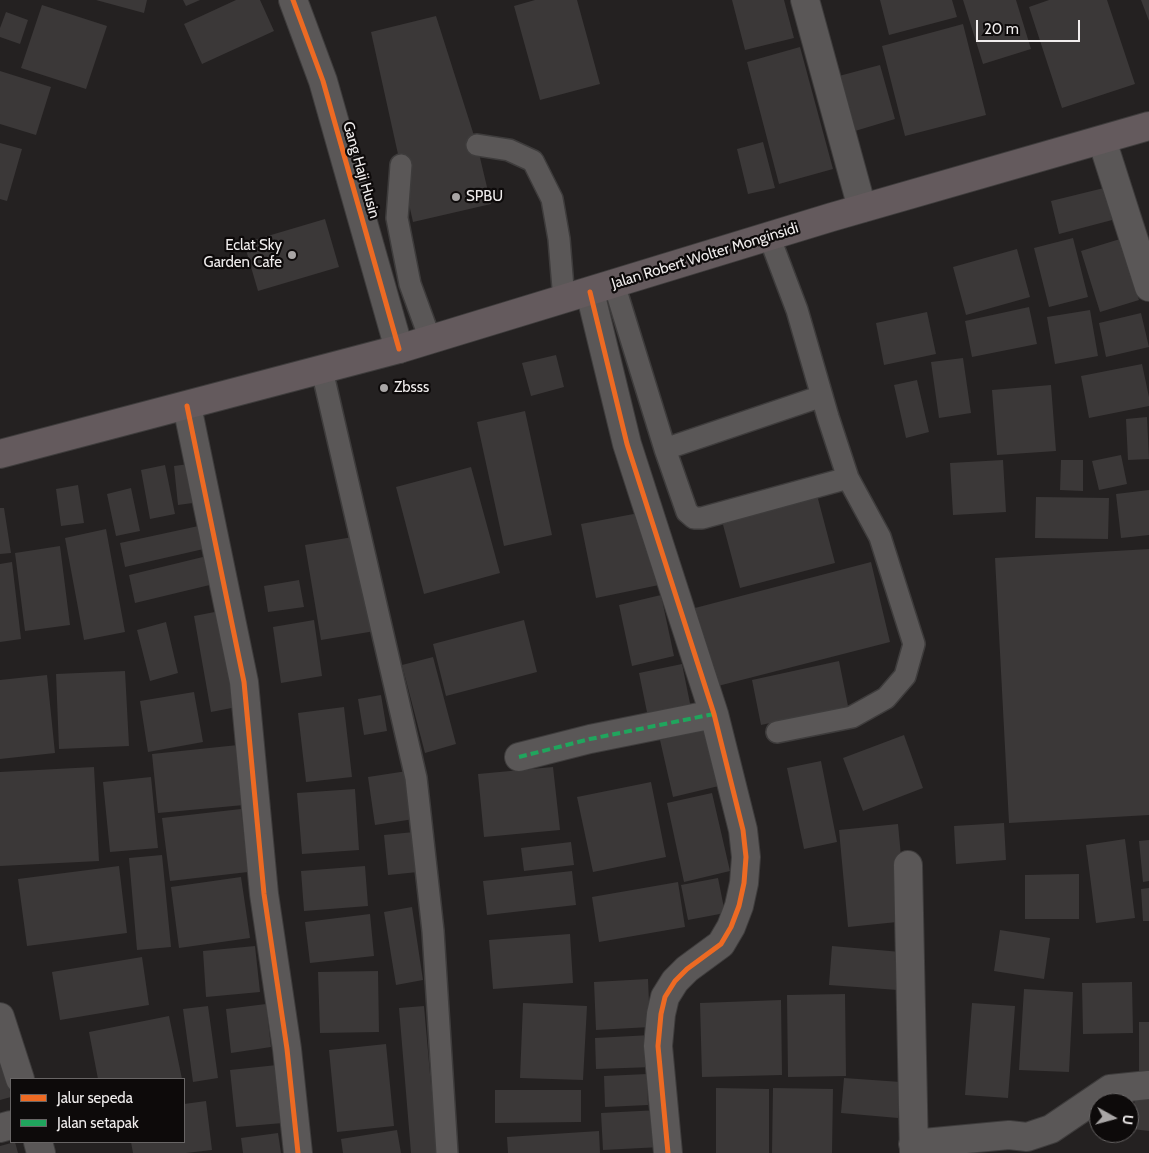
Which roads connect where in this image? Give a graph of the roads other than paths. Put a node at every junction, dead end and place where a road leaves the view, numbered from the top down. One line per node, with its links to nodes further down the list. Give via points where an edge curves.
1 (293, 0): 13 (street, Gang Haji Husin, via 323,81)
2 (805, 0): 7 (street)
3 (1149, 126): 4 (highway, Jalan Robert Wolter Monginsidi)
4 (1102, 140): 7 (highway, Jalan Robert Wolter Monginsidi); 9 (street)
5 (477, 145): 11 (lane, via 508,150 533,161 552,199)
6 (401, 165): 12 (lane, via 396,218 410,284)
7 (862, 208): 8 (highway, Jalan Robert Wolter Monginsidi)
8 (769, 236): 10 (highway, Jalan Robert Wolter Monginsidi); 15 (lane, via 797,310)
9 (1149, 287)
10 (602, 288): 11 (highway, Jalan Robert Wolter Monginsidi); 17 (lane); 20 (street, via 627,444)
11 (564, 300): 12 (highway, Jalan Robert Wolter Monginsidi)
12 (430, 339): 13 (highway, Jalan Robert Wolter Monginsidi)
13 (399, 349): 14 (highway, Jalan Robert Wolter Monginsidi)
14 (322, 370): 16 (highway, Jalan Robert Wolter Monginsidi); 29 (lane, via 416,778 433,931)
15 (822, 396): 17 (lane); 19 (lane)
16 (187, 406): 18 (highway, Jalan Robert Wolter Monginsidi); 28 (street, via 244,682 264,894 287,1049)
17 (665, 449): 19 (lane, via 687,512 694,518)
18 (0, 454)
19 (848, 478): 21 (lane, via 882,545 914,644 905,676 886,698 852,718)
20 (714, 714): 22 (street); 30 (street, via 743,830 744,883 731,927 721,944 687,969 665,997 658,1046)
21 (777, 732)
22 (519, 757)
23 (908, 865): 27 (street)
24 (0, 1017): 25 (street)
25 (20, 1078)
26 (1149, 1086): 27 (street, via 1110,1090 1051,1129 1027,1137 1010,1135)
27 (914, 1148)
28 (298, 1153)
29 (447, 1153)
30 (668, 1153)

